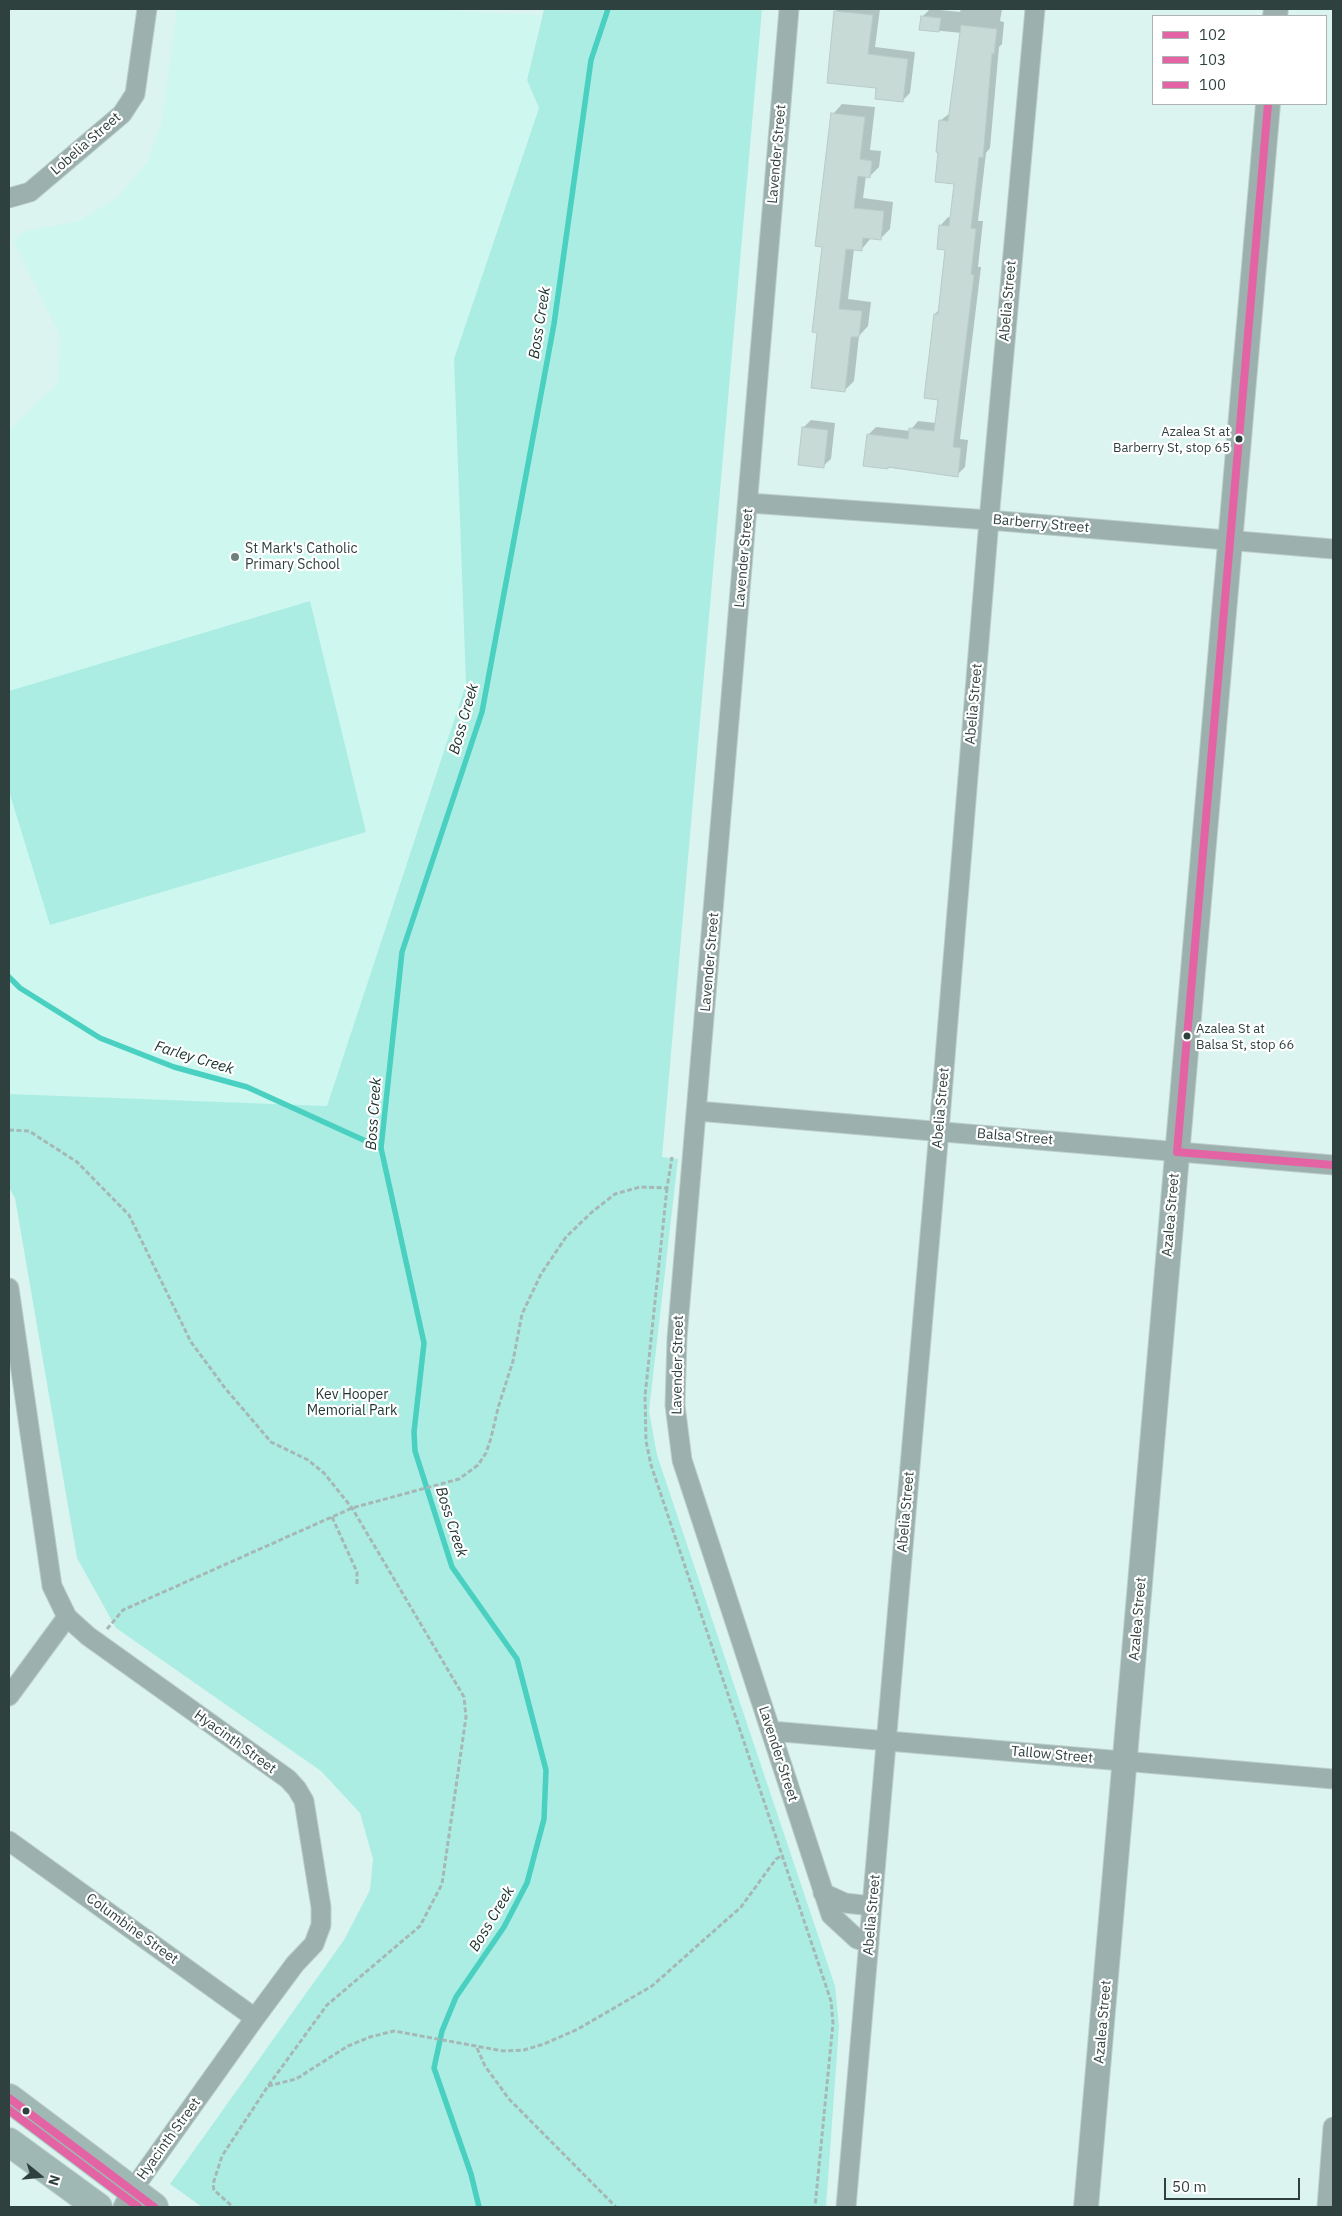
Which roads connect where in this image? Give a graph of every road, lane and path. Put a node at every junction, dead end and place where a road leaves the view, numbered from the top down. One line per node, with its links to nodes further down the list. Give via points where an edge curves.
1 (147, 9): 5 (street, Lobelia Street, via 135,94 122,114 30,192)
2 (788, 9): 6 (street, Lavender Street)
3 (1035, 9): 7 (street, Abelia Street)
4 (1268, 105): 8 (street, Azalea Street)
5 (9, 198)
6 (748, 503): 7 (street, Barberry Street); 10 (street, Lavender Street)
7 (988, 520): 8 (street, Barberry Street); 12 (street, Abelia Street)
8 (1230, 541): 9 (street, Barberry Street); 14 (street, Azalea Street)
9 (1333, 550)
10 (697, 1110): 12 (street, Balsa Street); 24 (street, Lavender Street, via 677,1338 675,1405 682,1460)
11 (9, 1130): 18 (path, via 29,1131 77,1162 129,1215 191,1342 225,1388 271,1442 308,1460 324,1473)
12 (939, 1131): 14 (street, Balsa Street); 25 (street, Abelia Street)
13 (674, 1149): 16 (path)
14 (1177, 1152): 15 (street, Balsa Street); 26 (street, Azalea Street)
15 (1333, 1165)
16 (667, 1188): 18 (path, via 640,1187 615,1194 566,1237 541,1274 522,1314 513,1361 486,1453 478,1466 460,1479); 29 (path, via 645,1396 646,1441 651,1465)
17 (9, 1288): 21 (street, Hyacinth Street, via 52,1586)
18 (352, 1508): 19 (path); 35 (path, via 464,1697 466,1717 442,1884 420,1926 327,2005)
19 (332, 1517): 20 (path, via 358,1572); 22 (path, via 123,1610)
20 (358, 1584)
21 (67, 1617): 22 (street, Hyacinth Street); 23 (street)
22 (96, 1642): 33 (street, Hyacinth Street, via 288,1779 304,1801 321,1925 314,1944)
23 (9, 1696)
24 (771, 1731): 25 (street, Tallow Street); 30 (street, Lavender Street)
25 (887, 1741): 26 (street, Tallow Street); 31 (street, Abelia Street)
26 (1126, 1761): 27 (street, Tallow Street); 46 (street, Azalea Street)
27 (1333, 1779)
28 (9, 1841): 33 (street, Columbine Street)
29 (783, 1855): 34 (path, via 776,1859 741,1907 652,1986 578,2029 544,2044 524,2050); 44 (path, via 831,2001 833,2023)
30 (823, 1894): 31 (street, via 845,1902); 32 (street, Lavender Street, via 831,1916 857,1939)
31 (872, 1906): 32 (street, Abelia Street)
32 (869, 1943): 45 (street, Abelia Street)
33 (255, 2018): 39 (street, Hyacinth Street)
34 (477, 2048): 35 (path, via 462,2042 394,2032 348,2046 296,2079); 43 (path, via 485,2066 509,2099)
35 (268, 2086): 42 (path, via 222,2156 215,2174 214,2190)
36 (9, 2098): 39 (main road)
37 (1333, 2127): 47 (street)
38 (9, 2142): 40 (main road)
39 (127, 2199): 41 (main road)
40 (98, 2207)
41 (154, 2207)
42 (233, 2207)
43 (616, 2207)
44 (815, 2207)
45 (846, 2207)
46 (1086, 2207)
47 (1326, 2207)

